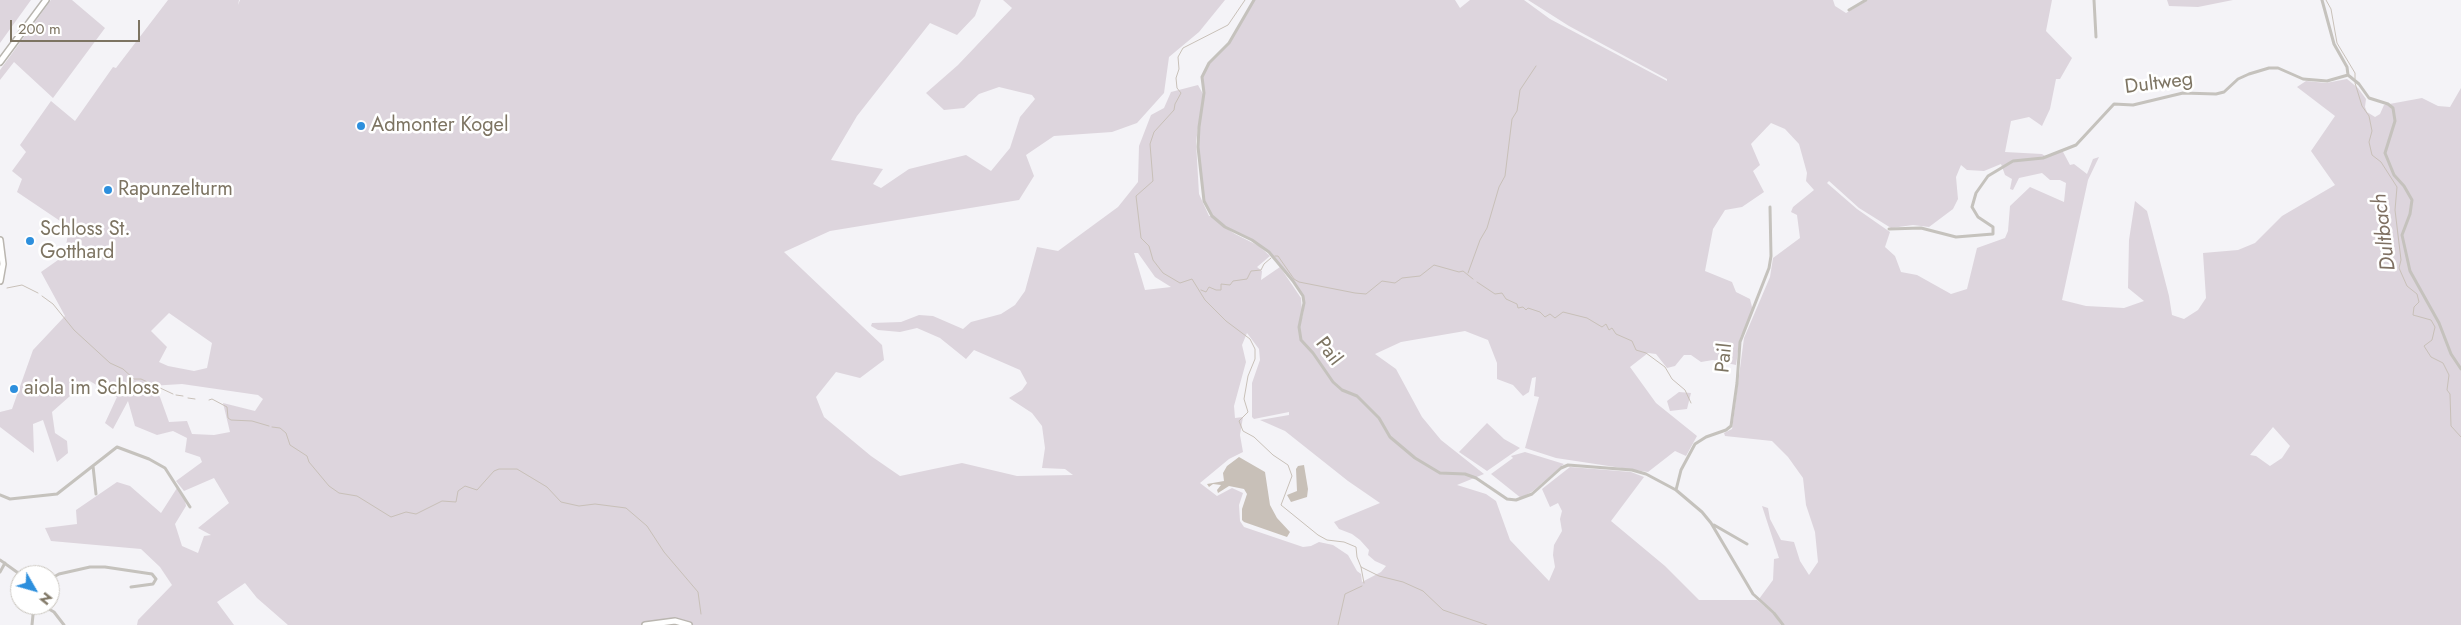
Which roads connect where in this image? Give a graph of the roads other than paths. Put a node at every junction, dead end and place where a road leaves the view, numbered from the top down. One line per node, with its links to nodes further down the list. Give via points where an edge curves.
1 (46, 0): 8 (main road)
2 (1254, 0): 16 (street, Pail, via 1228,43 1209,63 1202,77 1204,94 1198,147 1204,201 1212,216 1269,252 1293,281 1304,303 1299,326 1301,340 1333,382 1357,396 1379,418 1390,436 1415,458 1440,472 1476,478 1507,499 1532,494 1561,468 1575,464 1639,472)
3 (1866, 0): 6 (street)
4 (2094, 0): 7 (street)
5 (2322, 0): 9 (street, via 2334,44)
6 (1850, 10)
7 (2096, 37)
8 (0, 62)
9 (2348, 75): 11 (street, Dultweg, via 2327,81 2304,79 2278,68 2269,68 2238,79 2224,92 2216,94 2183,93 2133,105 2114,104 2076,145 2043,158 2013,161 1988,176 1976,193 1972,208 1978,217 1993,227 1994,234 1956,236 1921,228); 14 (street, via 2369,98 2393,108 2395,121 2385,153 2394,175 2412,200 2402,235 2410,271)
10 (1770, 206): 16 (street, Pail, via 1770,268 1740,342 1738,383 1730,426 1695,444 1680,470)
11 (1889, 229)
12 (0, 240): 13 (main road, via 3,264)
13 (0, 282)
14 (2461, 369)
15 (93, 466): 17 (street, via 57,494 10,499); 18 (street); 19 (street, via 117,447 129,450 165,468)
16 (1676, 490): 20 (street, Pail)
17 (0, 494)
18 (96, 494)
19 (190, 507)
20 (1711, 523): 21 (street, Pail); 32 (street, Pail, via 1753,594)
21 (1747, 544)
22 (0, 560): 23 (street)
23 (5, 563): 24 (street); 25 (street)
24 (10, 567)
25 (0, 572)
26 (60, 574): 27 (street, via 105,567 152,574 156,579 153,584)
27 (132, 587)
28 (56, 615): 29 (street)
29 (64, 625)
30 (646, 625): 31 (main road, via 675,622)
31 (689, 625)
32 (1783, 625)

